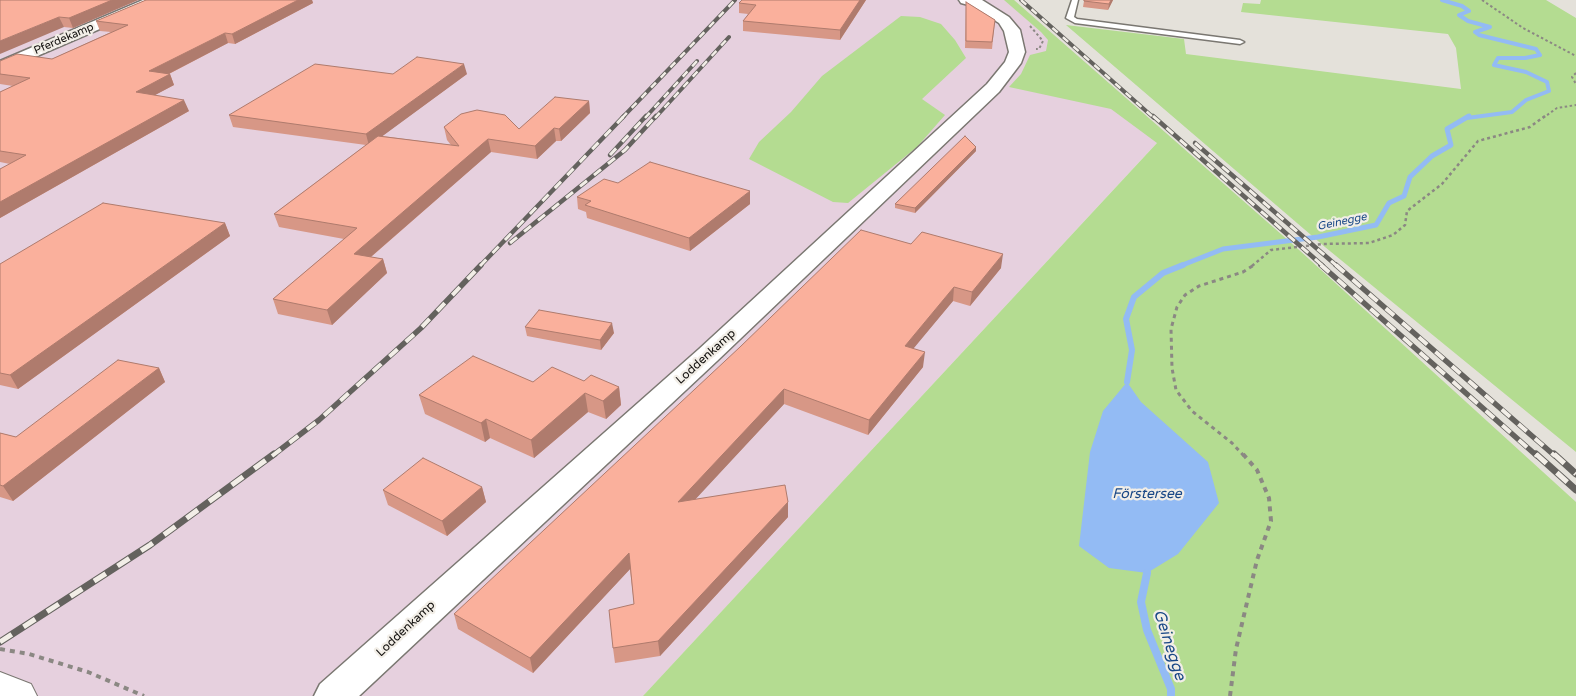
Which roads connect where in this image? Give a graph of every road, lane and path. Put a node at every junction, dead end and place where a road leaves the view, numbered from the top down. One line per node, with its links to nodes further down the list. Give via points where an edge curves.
1 (155, 0): 7 (street, Pferdekamp)
2 (1075, 0): 5 (lane, via 1070,18 1075,21)
3 (1482, 0): 6 (path, via 1523,28)
4 (973, 1): 15 (street, Loddenkamp, via 1004,20 1012,30 1016,44 1013,63 993,88 708,355)
5 (1240, 42)
6 (1576, 56)
7 (0, 67)
8 (1576, 73): 9 (path, via 1572,76)
9 (1576, 84)
10 (1576, 105): 16 (path, via 1557,108 1530,127 1478,141 1442,184 1407,212 1405,225 1393,235 1369,244 1323,244 1271,250 1243,272 1199,286 1185,295 1177,307 1171,329 1176,390 1192,411 1232,443 1257,470 1269,498 1271,520 1252,578 1236,649)
11 (0, 649): 14 (path, via 88,672)
12 (0, 689): 13 (street)
13 (17, 696)
14 (144, 696)
15 (333, 696)
16 (1230, 696)

